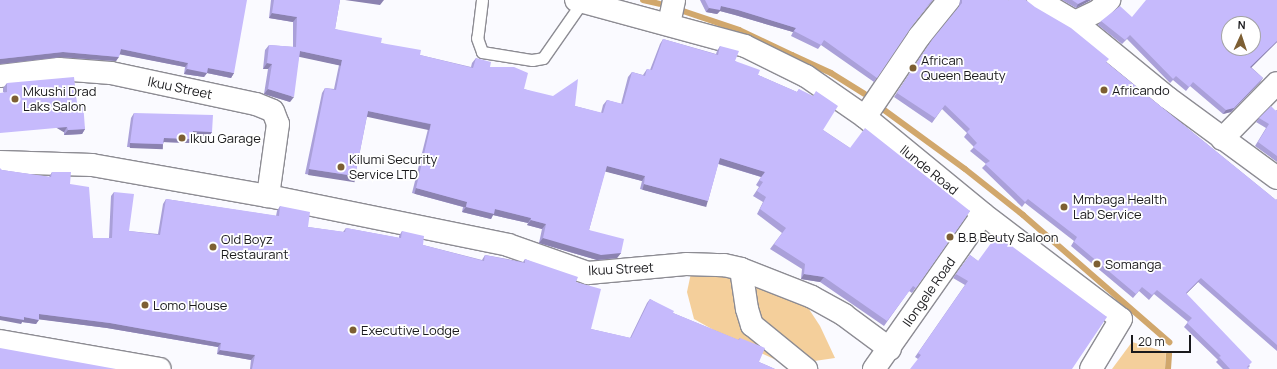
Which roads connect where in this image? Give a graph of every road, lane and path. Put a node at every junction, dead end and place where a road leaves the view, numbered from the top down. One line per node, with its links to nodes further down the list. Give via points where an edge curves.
1 (482, 0): 6 (lane, via 477,38 482,52 532,60 544,58)
2 (674, 0): 8 (street)
3 (949, 0): 11 (street, via 919,37)
4 (1038, 0): 7 (street)
5 (1109, 0): 7 (street, via 1098,11)
6 (579, 1): 8 (street, Ilunde Road)
7 (1075, 22): 12 (street)
8 (669, 24): 11 (street, Ilunde Road, via 745,46 806,76)
9 (0, 76): 15 (street, Ikuu Street, via 60,69 111,73 256,104 273,111 278,124)
10 (1277, 84): 12 (street)
11 (865, 117): 16 (street, Ilunde Road)
12 (1222, 138): 14 (street)
13 (0, 162): 15 (street, Ikuu Street, via 92,165)
14 (1277, 178)
15 (268, 196): 17 (street, Ikuu Street, via 508,245 588,273 686,264 724,265)
16 (983, 214): 19 (street, Ilongele Road); 23 (street, Ilunde Road, via 1121,319)
17 (741, 269): 19 (street, Ikuu Street, via 812,297 844,315); 21 (street, via 752,325)
18 (0, 341): 20 (street)
19 (890, 349): 22 (street, Ilongele Road)
20 (160, 369)
21 (806, 369)
22 (874, 369)
23 (1091, 369)

